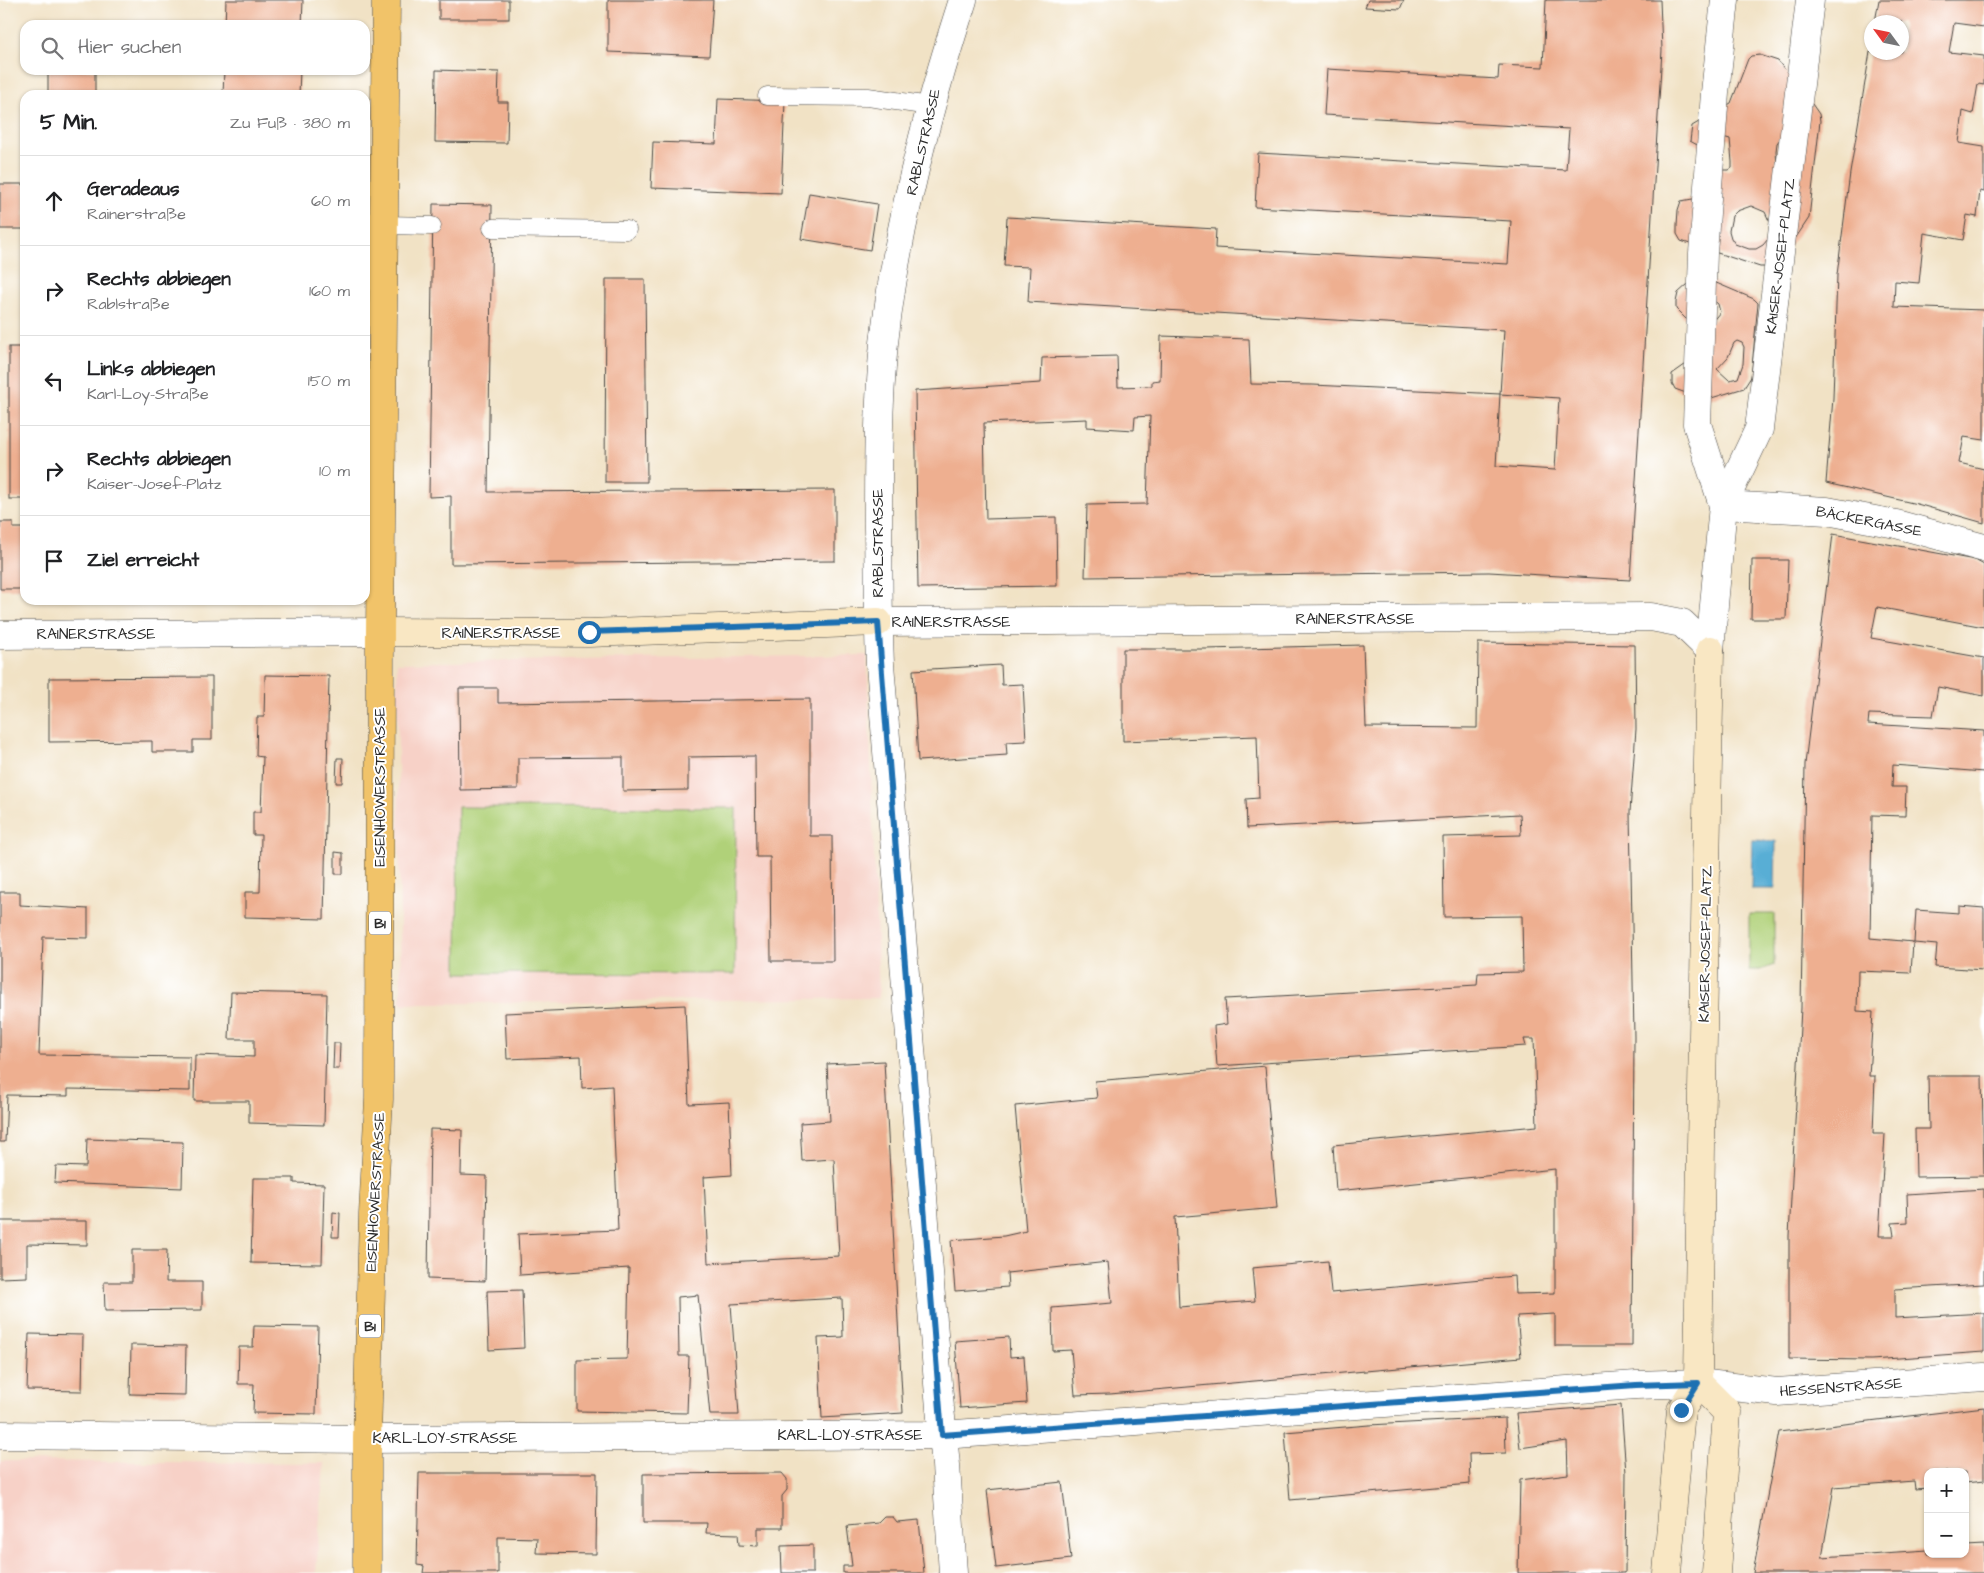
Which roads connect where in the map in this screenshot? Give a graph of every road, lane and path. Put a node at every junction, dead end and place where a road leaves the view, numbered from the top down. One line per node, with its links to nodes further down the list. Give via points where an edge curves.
1 (386, 0): 7 (main road, EISENHOWERSTRASSE / B1)
2 (963, 0): 6 (street, RABLSTRASSE)
3 (1725, 0): 11 (street, KAISER-JOSEF-PLATZ, via 1703,253 1697,424)
4 (1810, 0): 11 (street, KAISER-JOSEF-PLATZ, via 1759,429)
5 (767, 96): 6 (lane, via 868,97)
6 (930, 106): 13 (street, RABLSTRASSE, via 896,264 884,344 878,441)
7 (384, 225): 8 (lane); 14 (main road, EISENHOWERSTRASSE / B1)
8 (432, 226)
9 (492, 228): 10 (lane)
10 (627, 230)
11 (1723, 505): 12 (street, BÄCKERGASSE, via 1827,511 1896,524); 16 (street, KAISER-JOSEF-PLATZ)
12 (1984, 548)
13 (878, 622): 14 (street, RAINERSTRASSE, via 589,632); 16 (street, RAINERSTRASSE, via 1651,617 1682,623); 20 (street, RABLSTRASSE)
14 (380, 632): 15 (street, RAINERSTRASSE); 21 (main road, EISENHOWERSTRASSE / B1, via 379,1099)
15 (0, 635)
16 (1710, 650): 18 (street, KAISER-JOSEF-PLATZ)
17 (1984, 1377): 18 (street, HESSENSTRASSE, via 1777,1392)
18 (1698, 1383): 20 (street, KARL-LOY-STRASSE, via 1627,1385); 24 (street, via 1681,1410); 25 (street, via 1727,1412)
19 (0, 1435): 21 (street, KARL-LOY-STRASSE)
20 (942, 1435): 21 (street, KARL-LOY-STRASSE); 23 (street, RABLSTRASSE)
21 (368, 1439): 22 (main road, EISENHOWERSTRASSE / B1)
22 (367, 1573)
23 (953, 1573)
24 (1667, 1573)
25 (1716, 1573)

